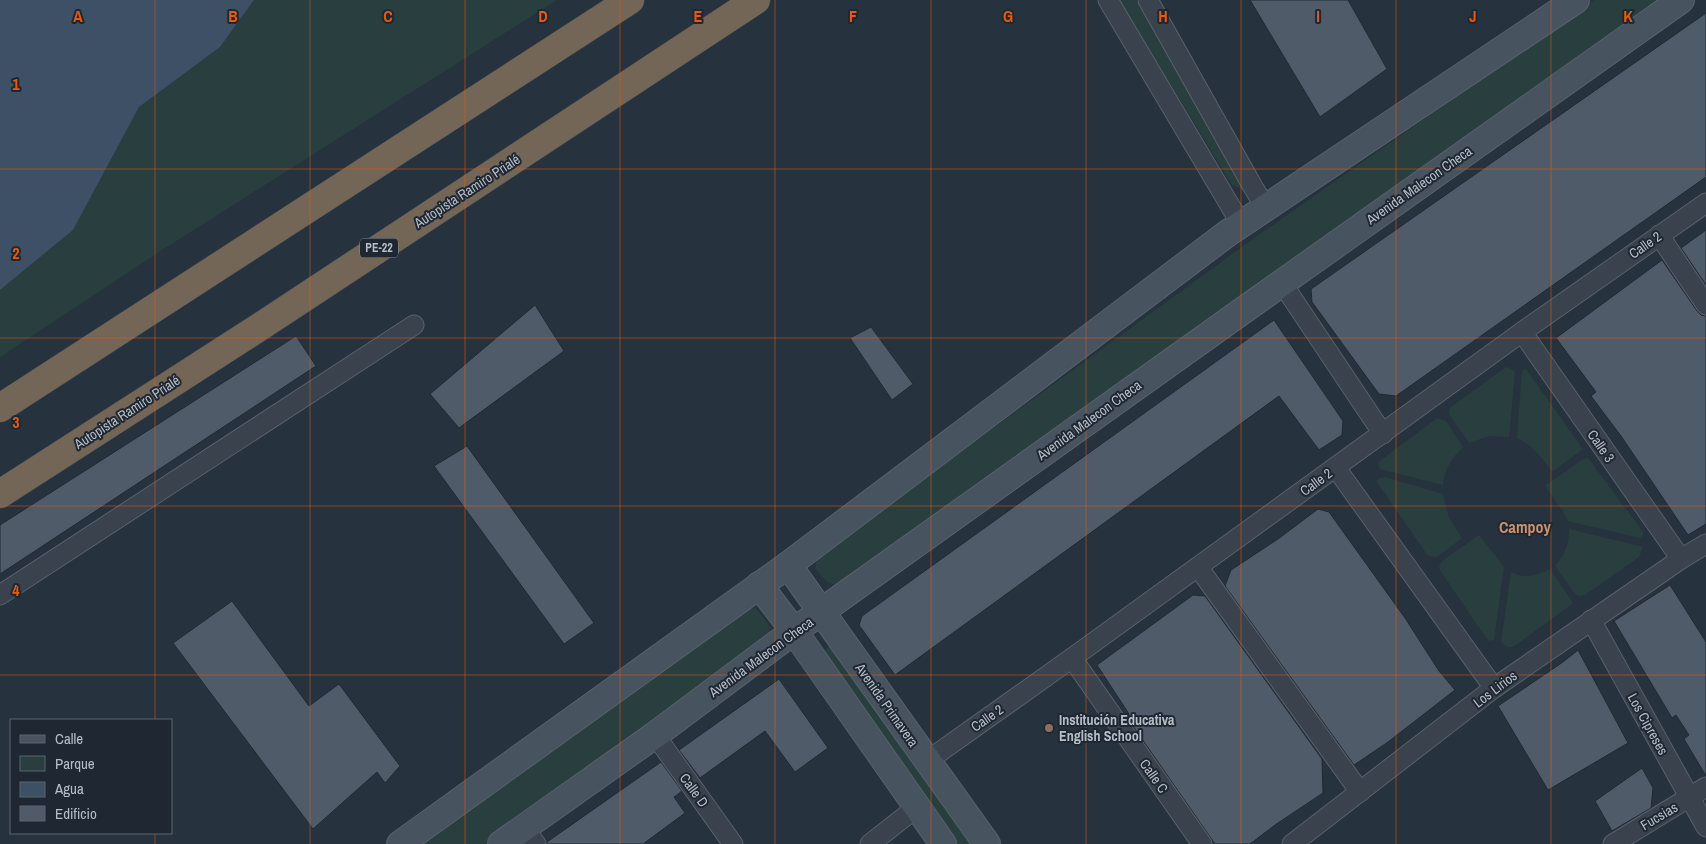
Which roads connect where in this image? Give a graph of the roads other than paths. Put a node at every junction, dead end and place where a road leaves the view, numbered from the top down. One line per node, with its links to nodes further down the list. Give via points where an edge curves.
1 (630, 0): 15 (highway)
2 (756, 0): 18 (highway, Autopista Ramiro Prialé / PE-22)
3 (1108, 0): 9 (street)
4 (1148, 0): 8 (street)
5 (1576, 0): 8 (main road)
6 (1681, 0): 11 (main road, Avenida Malecon Checa)
7 (1706, 203): 10 (street, Calle 2)
8 (1266, 208): 9 (main road)
9 (1241, 224): 21 (main road)
10 (1659, 235): 12 (street); 14 (street, Calle 2)
11 (1282, 282): 16 (street); 25 (main road, Avenida Malecon Checa)
12 (1706, 305)
13 (414, 325): 24 (street)
14 (1522, 332): 16 (street, Calle 2); 20 (street, Calle 3)
15 (0, 408)
16 (1383, 434): 17 (street, Calle 2)
17 (1336, 468): 22 (street, Calle 2); 29 (street)
18 (0, 494)
19 (1706, 544): 20 (street, Los Lirios)
20 (1681, 559): 26 (street, Los Lirios)
21 (788, 565): 23 (main road); 25 (main road, Avenida Primavera)
22 (1198, 568): 28 (street, Calle 2); 33 (street)
23 (760, 585): 27 (main road); 38 (main road)
24 (0, 595)
25 (822, 612): 27 (main road, Avenida Malecon Checa); 31 (main road, Avenida Primavera)
26 (1591, 620): 29 (street, Los Lirios); 34 (street, Los Cipreses)
27 (794, 631): 30 (main road, Avenida Malecon Checa); 35 (main road)
28 (1072, 658): 31 (street, Calle 2); 44 (street, Calle C)
29 (1494, 688): 33 (street, Los Lirios)
30 (655, 735): 37 (main road, Avenida Malecon Checa); 40 (street, Calle D)
31 (927, 761): 43 (main road, Avenida Primavera)
32 (1706, 787): 34 (street, Fucsias)
33 (1360, 792): 45 (street, Los Lirios)
34 (1689, 797): 36 (street, Los Cipreses); 46 (street, Fucsias)
35 (917, 807): 41 (street); 42 (main road)
36 (1706, 827)
37 (530, 836): 39 (main road, Avenida Malecon Checa)
38 (400, 844)
39 (501, 844)
40 (733, 844)
41 (870, 844)
42 (943, 844)
43 (987, 844)
44 (1202, 844)
45 (1292, 844)
46 (1613, 844)

